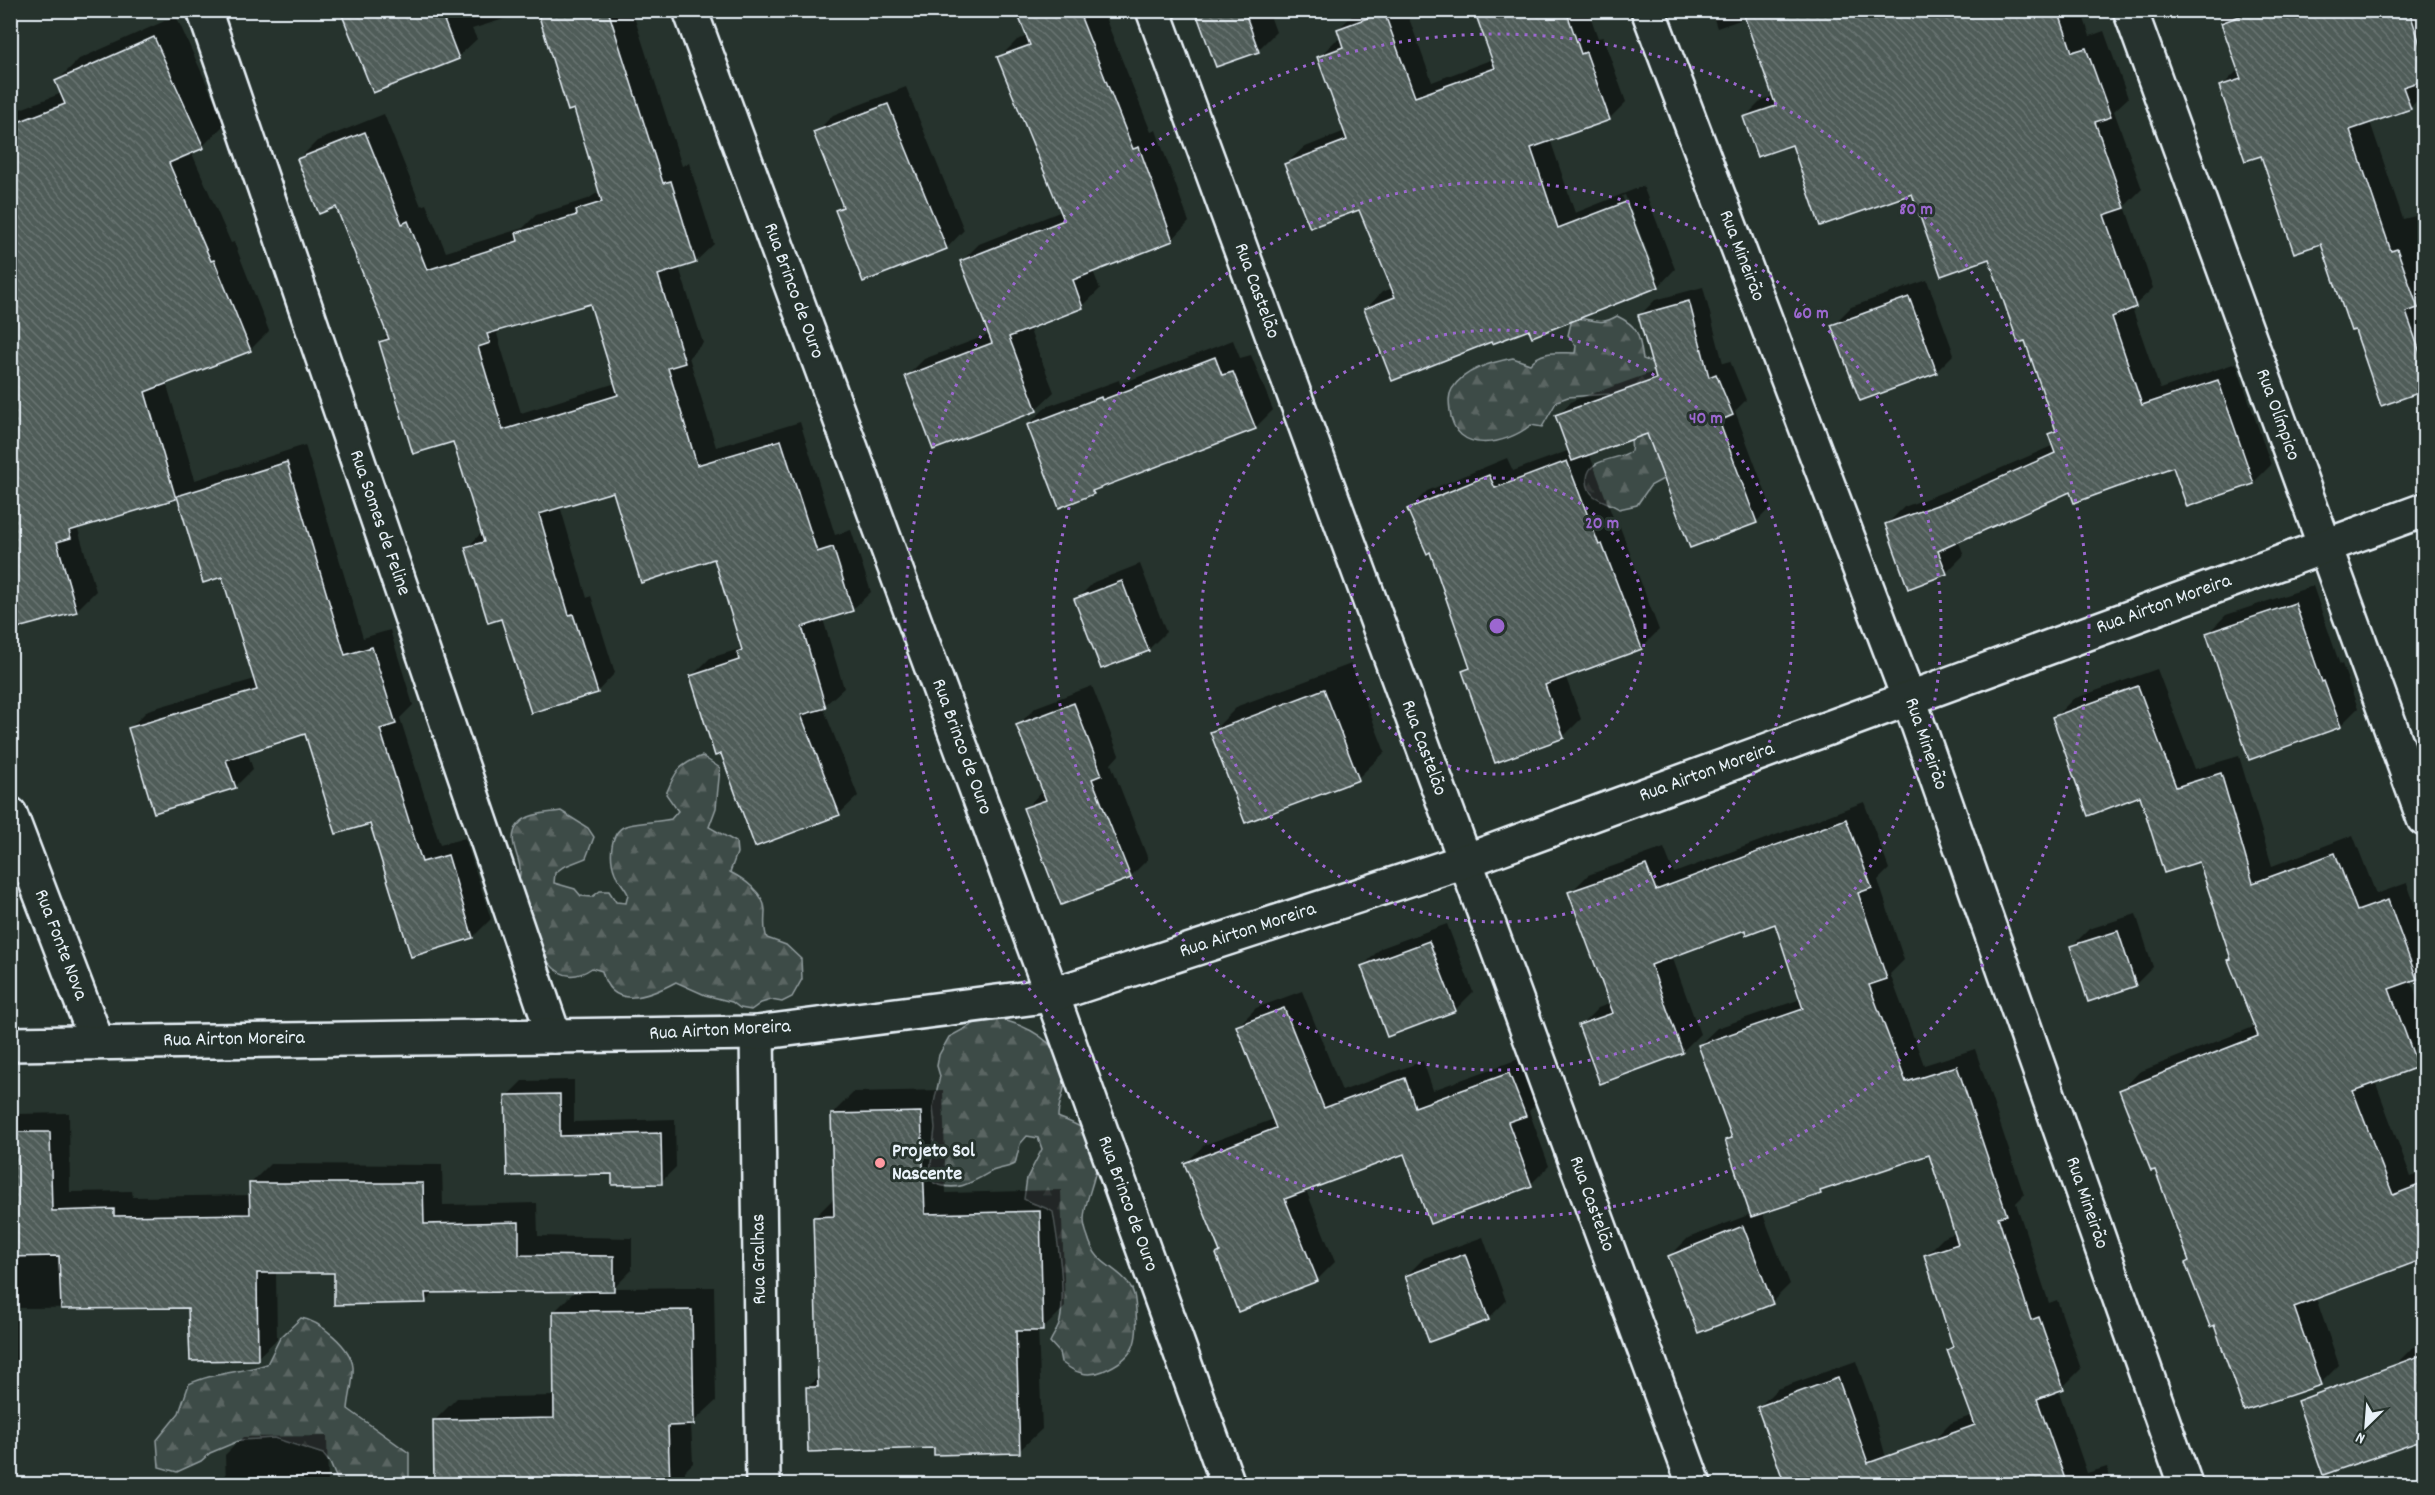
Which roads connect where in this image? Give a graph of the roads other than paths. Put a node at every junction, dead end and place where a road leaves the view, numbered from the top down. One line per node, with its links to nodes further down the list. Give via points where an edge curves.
1 (204, 10): 14 (street, Rua Somes de Feline)
2 (690, 10): 12 (street, Rua Brinco de Ouro)
3 (1153, 10): 11 (street, Rua Castelão)
4 (1648, 10): 8 (street, Rua Mineirão)
5 (2130, 10): 7 (street, Rua Olímpico)
6 (2424, 510): 7 (street, Rua Airton Moreira)
7 (2325, 546): 8 (street, Rua Airton Moreira); 10 (street, Rua Olímpico)
8 (1909, 699): 11 (street, Rua Airton Moreira); 20 (street, Rua Mineirão)
9 (10, 814): 15 (street, Rua Fonte Nova)
10 (2424, 819)
11 (1465, 861): 12 (street, Rua Airton Moreira); 19 (street, Rua Castelão)
12 (1052, 995): 13 (street, Rua Airton Moreira); 18 (street, Rua Brinco de Ouro)
13 (757, 1033): 14 (street, Rua Airton Moreira); 17 (street, Rua Gralhas)
14 (554, 1036): 15 (street, Rua Airton Moreira)
15 (97, 1042): 16 (street, Rua Airton Moreira)
16 (10, 1044)
17 (763, 1485)
18 (1228, 1485)
19 (1694, 1485)
20 (2185, 1485)

